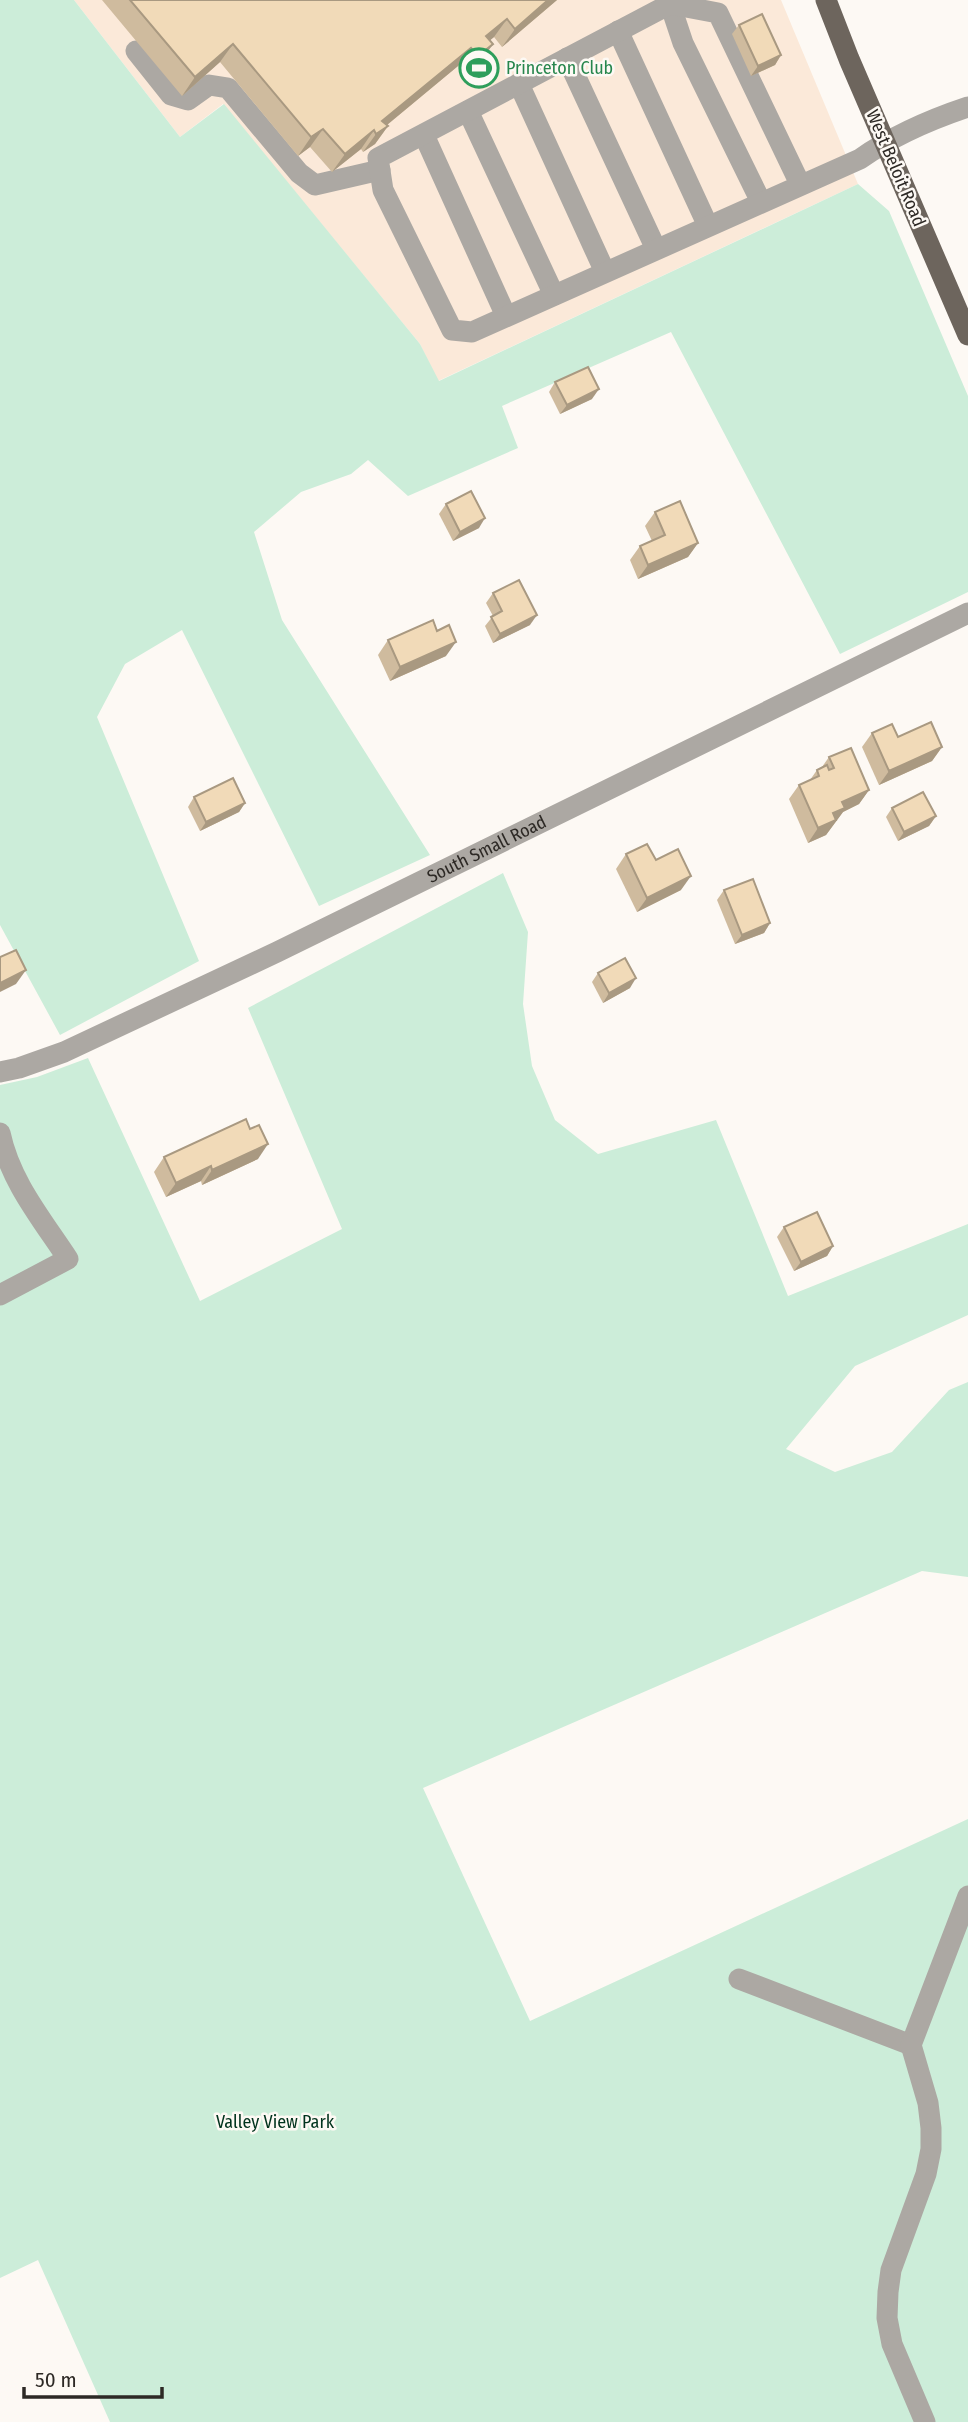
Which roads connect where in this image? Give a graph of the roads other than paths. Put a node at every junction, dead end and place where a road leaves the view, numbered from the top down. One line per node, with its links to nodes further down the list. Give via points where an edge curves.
1 (827, 0): 10 (main road, West Beloit Road)
2 (668, 2): 3 (street); 12 (street, via 718,13); 13 (street, via 682,43)
3 (618, 32): 5 (street); 14 (street)
4 (136, 51): 11 (street, via 171,95 188,100 209,85 229,88 314,185)
5 (567, 58): 6 (street); 15 (street)
6 (519, 84): 8 (street); 16 (street)
7 (968, 107): 10 (street)
8 (468, 111): 9 (street); 17 (street)
9 (424, 135): 11 (street, via 378,158); 18 (street)
10 (885, 142): 12 (street, via 860,159); 19 (main road, West Beloit Road)
11 (380, 170): 18 (street, via 383,190 452,330 472,332)
12 (800, 184): 13 (street)
13 (761, 202): 14 (street)
14 (708, 226): 15 (street)
15 (656, 249): 16 (street)
16 (606, 272): 17 (street)
17 (554, 295): 18 (street)
18 (506, 316)
19 (968, 335)
20 (968, 612): 21 (street, South Small Road, via 277,952 64,1052)
21 (0, 1072)
22 (0, 1133): 23 (street)
23 (8, 1182): 24 (street, via 68,1259)
24 (0, 1295)
25 (968, 1896): 27 (street)
26 (739, 1979): 27 (street)
27 (911, 2045): 28 (street, via 928,2102 931,2149 891,2270 887,2318 897,2357)
28 (925, 2422)

